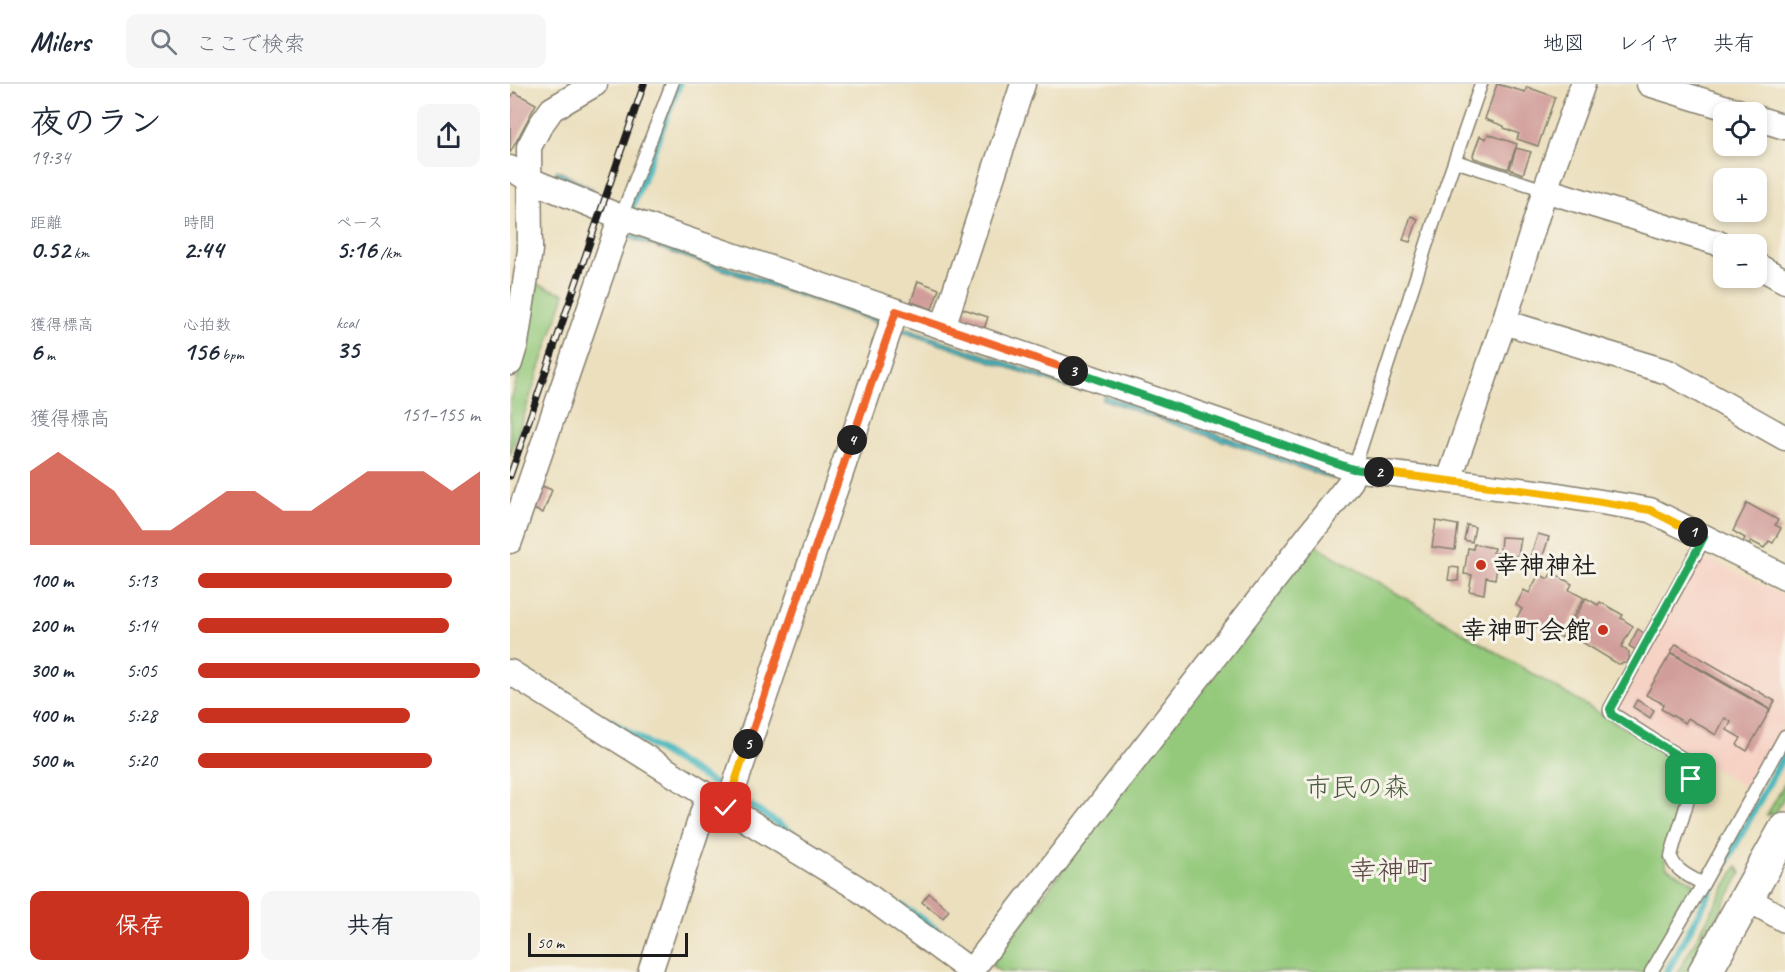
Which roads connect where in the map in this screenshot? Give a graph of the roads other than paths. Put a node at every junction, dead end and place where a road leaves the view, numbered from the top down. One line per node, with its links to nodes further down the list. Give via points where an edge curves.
1 (595, 84): 11 (street, via 552,109)
2 (672, 84): 13 (lane)
3 (1023, 84): 19 (street)
4 (1481, 84): 10 (lane)
5 (1583, 84): 12 (street)
6 (1649, 84): 7 (street)
7 (1713, 104)
8 (1767, 121): 9 (street)
9 (1785, 127)
10 (1455, 161): 12 (lane); 22 (lane)
11 (520, 174): 13 (street); 20 (street, via 530,250)
12 (1545, 190): 14 (street); 18 (street)
13 (621, 217): 17 (street); 25 (street)
14 (1713, 241)
15 (1767, 271): 16 (street)
16 (1785, 281)
17 (896, 311): 19 (street); 29 (street)
18 (1504, 322): 21 (street, via 1668,372); 23 (street)
19 (943, 327): 22 (street)
20 (510, 363)
21 (1785, 438)
22 (1353, 469): 23 (street); 34 (street, via 1351,481)
23 (1449, 480): 24 (street, via 1650,510)
24 (1704, 537): 26 (street); 31 (lane, via 1610,709 1612,715 1688,762 1688,798 1671,857 1682,872)
25 (510, 541)
26 (1785, 577)
27 (510, 672): 29 (street)
28 (1785, 736): 31 (lane)
29 (717, 802): 34 (street, via 856,887); 35 (street)
30 (1785, 830): 32 (main road)
31 (1703, 884): 36 (lane)
32 (1746, 898): 33 (street); 37 (main road)
33 (1785, 920)
34 (972, 971)
35 (650, 972)
36 (1651, 972)
37 (1705, 972)

